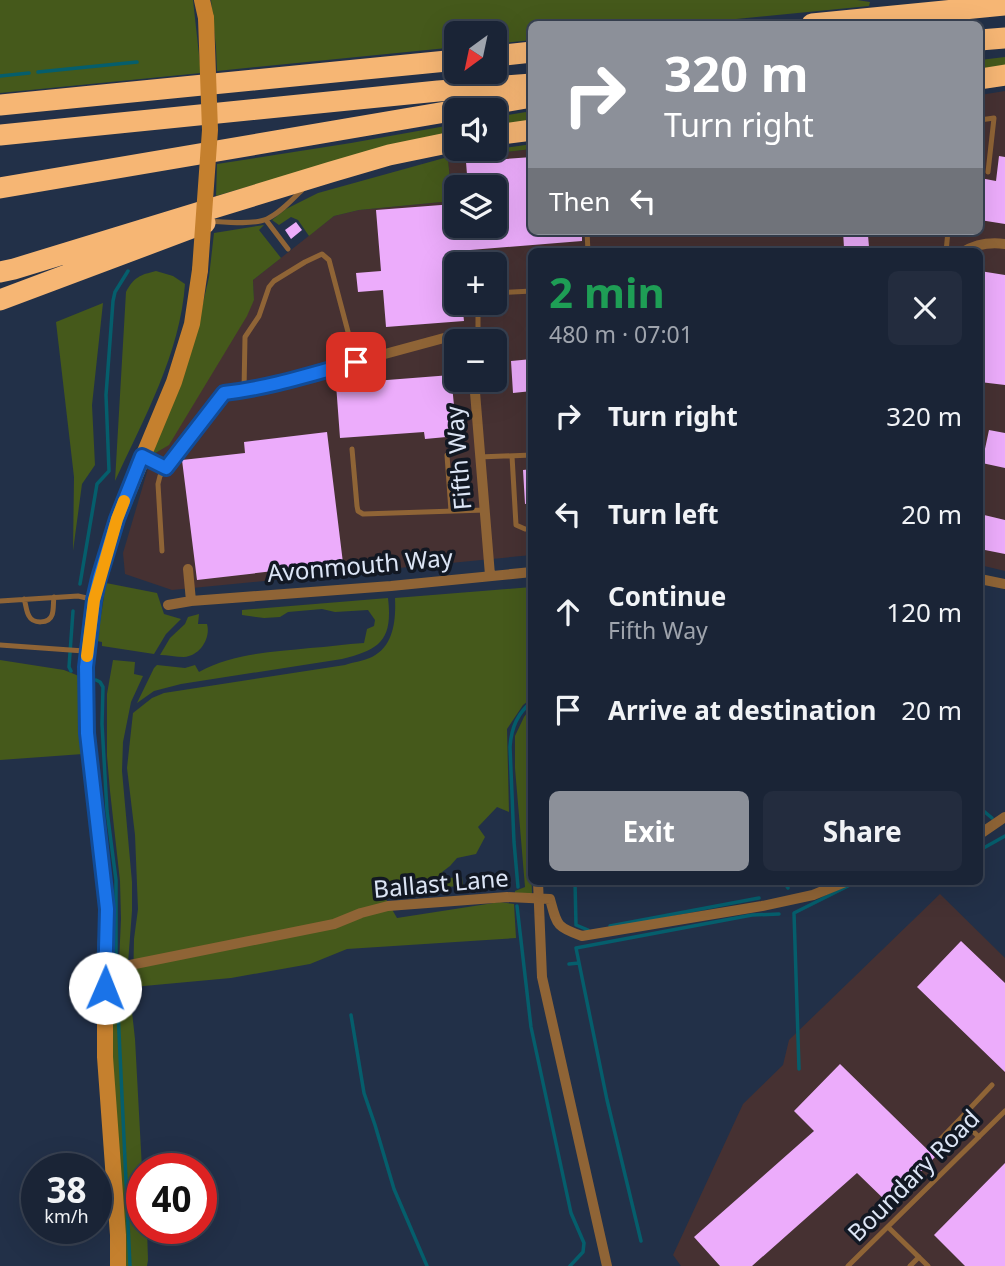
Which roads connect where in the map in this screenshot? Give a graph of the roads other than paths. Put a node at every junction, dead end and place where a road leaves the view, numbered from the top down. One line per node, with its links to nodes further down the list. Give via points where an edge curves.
1 (202, 0): 42 (street, bridge, via 210,130 200,270 185,347)
2 (1005, 5): 3 (highway)
3 (842, 21)
4 (1005, 38): 5 (highway)
5 (983, 40)
6 (528, 52): 7 (highway)
7 (508, 55)
8 (444, 61): 14 (highway)
9 (1005, 75): 10 (highway)
10 (983, 79)
11 (528, 84): 19 (highway)
12 (528, 98): 13 (highway)
13 (507, 101)
14 (0, 105)
15 (444, 112): 24 (highway)
16 (983, 120): 22 (lane, via 994,118)
17 (528, 131): 18 (highway)
18 (507, 133)
19 (0, 135)
20 (444, 144): 21 (highway)
21 (331, 172): 23 (highway); 30 (highway)
22 (988, 172)
23 (309, 182): 25 (lane); 26 (highway)
24 (0, 188)
25 (266, 220): 26 (lane); 28 (lane)
26 (210, 221): 33 (highway)
27 (1005, 244): 29 (street)
28 (288, 248)
29 (970, 248)
30 (0, 271)
31 (528, 291): 32 (lane)
32 (507, 292)
33 (0, 300)
34 (444, 338): 35 (street)
35 (356, 362): 36 (street); 37 (lane, via 329,260 322,254 269,287 259,316 245,337)
36 (322, 371): 37 (lane)
37 (244, 390): 45 (lane, via 224,393)
38 (475, 392): 44 (street, Fifth Way)
39 (352, 449): 47 (lane, via 361,513)
40 (447, 455): 47 (lane)
41 (528, 455): 43 (lane)
42 (142, 456): 45 (lane); 57 (street, via 117,519)
43 (512, 456): 44 (lane); 48 (lane, via 516,525)
44 (479, 457): 46 (street, Fifth Way)
45 (166, 468): 49 (lane, via 158,484)
46 (485, 510): 47 (lane); 52 (street, Fifth Way)
47 (451, 511)
48 (528, 529)
49 (162, 551)
50 (188, 569): 59 (street)
51 (528, 572): 52 (street, Avonmouth Way)
52 (490, 575): 59 (street, Avonmouth Way)
53 (983, 579): 54 (street)
54 (1005, 583)
55 (54, 597): 56 (lane); 56 (lane, via 50,619 34,622); 57 (lane)
56 (24, 599): 58 (lane)
57 (94, 600): 62 (street)
58 (0, 601)
59 (191, 601): 60 (street, Avonmouth Way)
60 (168, 605)
61 (0, 645): 62 (lane)
62 (81, 651): 68 (street, via 107,909)
63 (1005, 817): 64 (street)
64 (983, 832)
65 (538, 885): 67 (street)
66 (838, 885): 67 (street, Ballast Lane, via 762,906 582,936 556,921 550,899)
67 (539, 900): 68 (street, Ballast Lane, via 507,897 388,906 334,924 130,965); 77 (street, via 542,977)
68 (105, 965): 76 (street, via 105,1057)
69 (992, 1085): 71 (lane)
70 (1005, 1111): 72 (lane, Boundary Road)
71 (960, 1119): 72 (lane); 73 (lane)
72 (978, 1137): 74 (lane, Boundary Road)
73 (932, 1148)
74 (888, 1227): 75 (lane); 78 (lane, Boundary Road)
75 (919, 1257): 79 (lane); 80 (lane)
76 (118, 1266)
77 (607, 1266)
78 (848, 1266)
79 (910, 1266)
80 (928, 1266)

